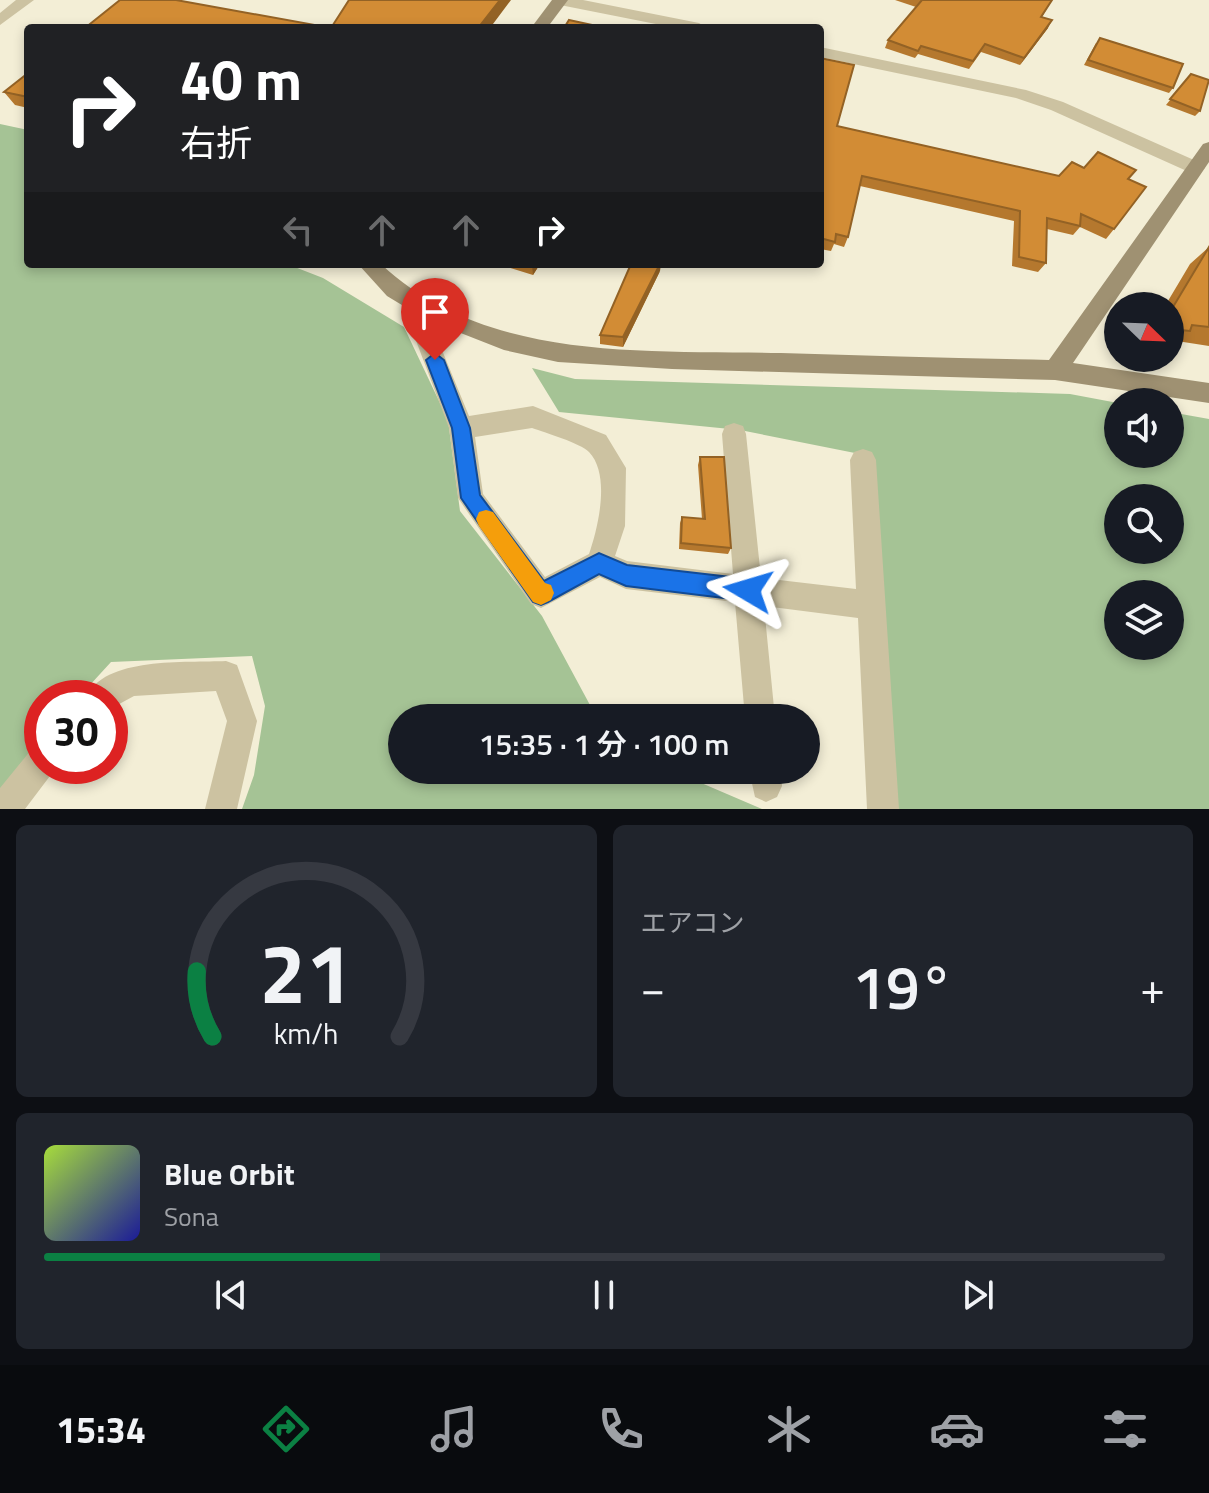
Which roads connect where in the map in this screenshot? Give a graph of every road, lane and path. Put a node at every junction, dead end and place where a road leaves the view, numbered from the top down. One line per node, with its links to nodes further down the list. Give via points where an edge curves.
1 (26, 0): 3 (street)
2 (560, 0): 4 (street); 5 (street)
3 (0, 20)
4 (542, 24)
5 (679, 24)
6 (824, 53): 8 (street, via 1020,94)
7 (1209, 148): 8 (street)
8 (1196, 168): 11 (street)
9 (372, 268): 10 (street, via 395,290)
10 (433, 313): 11 (street, via 504,341 558,353); 13 (street, via 426,338)
11 (1055, 370): 12 (street)
12 (1209, 393)
13 (461, 428): 16 (street, via 471,498 541,594); 16 (street, via 533,417 597,443 613,468 612,526)
14 (734, 434): 17 (street)
15 (863, 460): 18 (street)
16 (599, 563): 17 (street, via 626,575)
17 (748, 590): 18 (street); 20 (street)
18 (870, 605): 24 (street)
19 (128, 682): 23 (street, via 226,676 242,721)
20 (759, 704)
21 (24, 784): 22 (street)
22 (4, 809)
23 (221, 809)
24 (883, 809)

